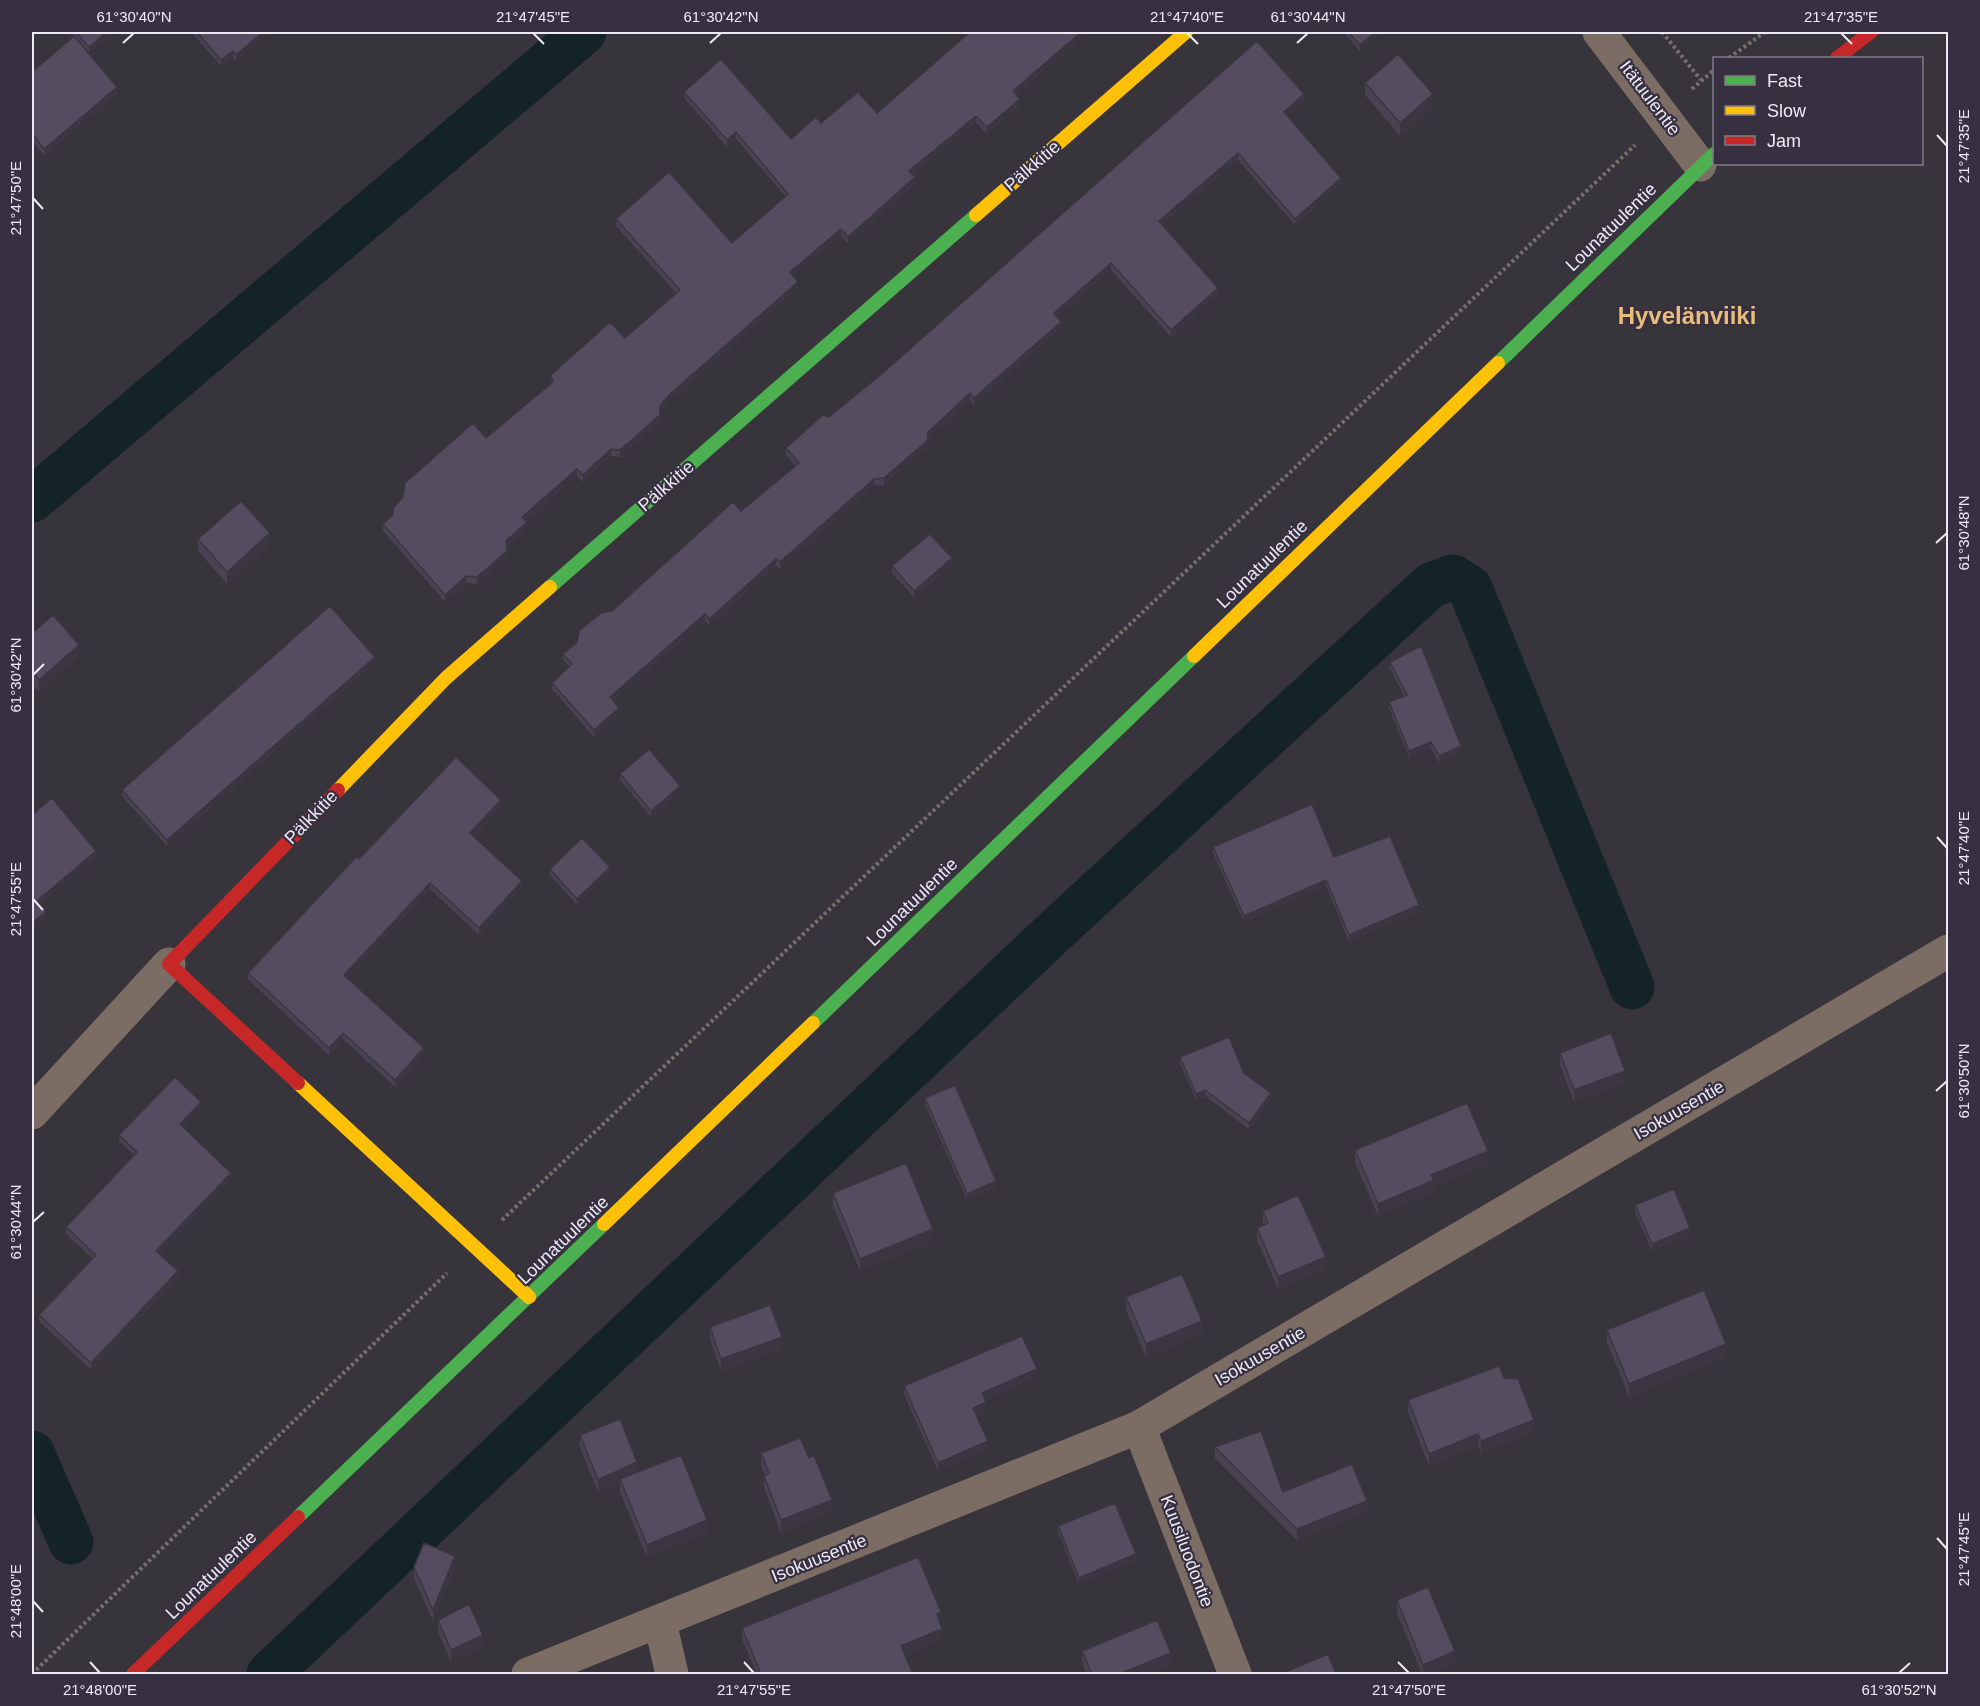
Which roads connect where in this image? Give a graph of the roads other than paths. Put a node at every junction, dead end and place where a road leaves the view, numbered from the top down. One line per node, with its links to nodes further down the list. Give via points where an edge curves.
1 (1186, 32): 7 (street, Pälkkitie, via 446,678)
2 (1599, 32): 5 (street, Itätuulentie, via 1665,116)
3 (1871, 32): 4 (street)
4 (1838, 57)
5 (1707, 160): 9 (street, Lounatuulentie)
6 (1948, 951): 10 (street, Isokuusentie)
7 (169, 964): 8 (street, Pälkkitie); 9 (street)
8 (32, 1113)
9 (530, 1297): 12 (street, Lounatuulentie)
10 (1139, 1427): 11 (street, Isokuusentie); 15 (street, Kuusiluodontie)
11 (660, 1622): 13 (street, Isokuusentie); 14 (street)
12 (133, 1674)
13 (528, 1674)
14 (672, 1674)
15 (1235, 1674)

